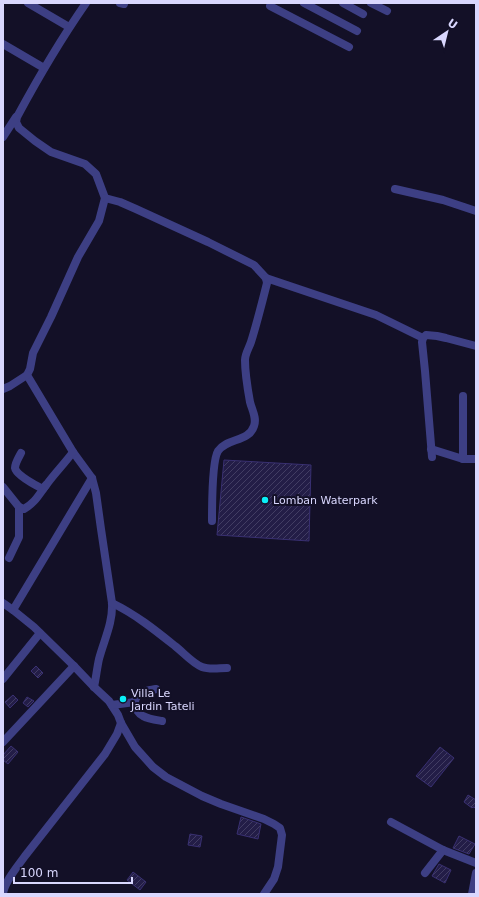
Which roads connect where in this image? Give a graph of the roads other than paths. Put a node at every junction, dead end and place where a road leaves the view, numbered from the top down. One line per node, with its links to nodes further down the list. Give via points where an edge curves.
1 (28, 3): 9 (street)
2 (86, 3): 9 (street)
3 (271, 3): 12 (street, via 270,6)
4 (304, 3): 10 (street)
5 (343, 3): 8 (street)
6 (371, 3): 7 (street)
7 (387, 11)
8 (363, 14)
9 (69, 27): 13 (street)
10 (357, 30)
11 (3, 44): 13 (street)
12 (350, 48)
13 (44, 68): 14 (street)
14 (17, 117): 15 (street); 17 (street, via 19,128 35,141 51,152 85,164 96,174)
15 (3, 137)
16 (395, 189): 18 (street)
17 (105, 198): 19 (street, via 120,202 208,242 254,265); 22 (street, via 99,221 78,257 33,353)
18 (476, 211)
19 (266, 278): 20 (street, via 376,315); 33 (street, via 267,283 245,358 255,424 251,433 226,444 218,452 214,472)
20 (423, 338): 21 (street, via 426,335 437,336); 27 (street, via 431,453)
21 (476, 346)
22 (27, 375): 23 (street); 25 (street)
23 (3, 389)
24 (463, 396): 27 (street)
25 (73, 452): 29 (street); 30 (street)
26 (21, 453): 30 (street, via 15,468 17,472 44,489)
27 (463, 459): 28 (street)
28 (476, 459)
29 (92, 478): 36 (street); 37 (street)
30 (46, 485): 32 (street, via 30,506 24,509)
31 (3, 487): 32 (street)
32 (19, 507): 34 (street, via 19,537)
33 (212, 521)
34 (9, 558)
35 (3, 603): 37 (street)
36 (112, 603): 40 (street, via 129,612 200,666); 42 (street, via 110,627 99,659)
37 (13, 610): 38 (street)
38 (40, 633): 39 (street); 41 (street)
39 (74, 666): 42 (street); 48 (street)
40 (227, 668)
41 (3, 679)
42 (94, 687): 45 (street)
43 (156, 689): 44 (street, via 139,694)
44 (135, 702): 45 (street); 46 (street, via 135,706 145,718)
45 (112, 706): 47 (street)
46 (162, 721)
47 (121, 723): 54 (street, via 105,754 25,856); 55 (street, via 144,759 166,777 202,796 264,819 280,828 282,835 278,867)
48 (3, 742)
49 (391, 822): 50 (street)
50 (443, 850): 51 (street); 52 (street)
51 (476, 863)
52 (425, 873)
53 (476, 873): 56 (street)
54 (3, 891)
55 (264, 894)
56 (472, 894)

